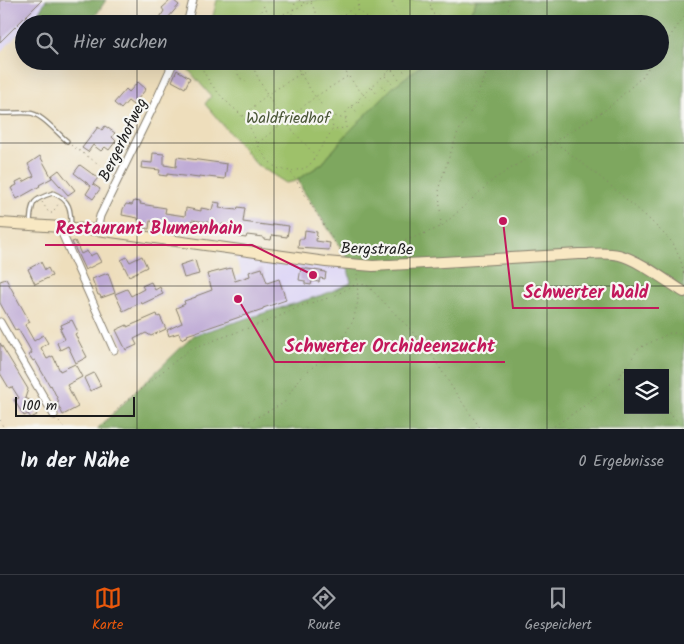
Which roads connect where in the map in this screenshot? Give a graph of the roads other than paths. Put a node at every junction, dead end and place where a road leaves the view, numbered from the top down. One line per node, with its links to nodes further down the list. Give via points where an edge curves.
1 (193, 0): 2 (street)
2 (189, 15)
3 (170, 70): 9 (street, Bergerhofweg, via 100,216)
4 (0, 113): 5 (lane, via 31,112 45,120)
5 (67, 142)
6 (1, 221): 7 (main road, Bergstraße)
7 (30, 225): 8 (main road, Bergstraße); 8 (lane, via 32,206 39,197 52,193 63,197 71,213)
8 (66, 227): 9 (main road, Bergstraße); 12 (street, via 61,231)
9 (97, 230): 10 (main road, Bergstraße, via 357,265 388,266 600,253 620,255)
10 (684, 292)
11 (0, 322): 13 (street)
12 (114, 350)
13 (54, 415)

